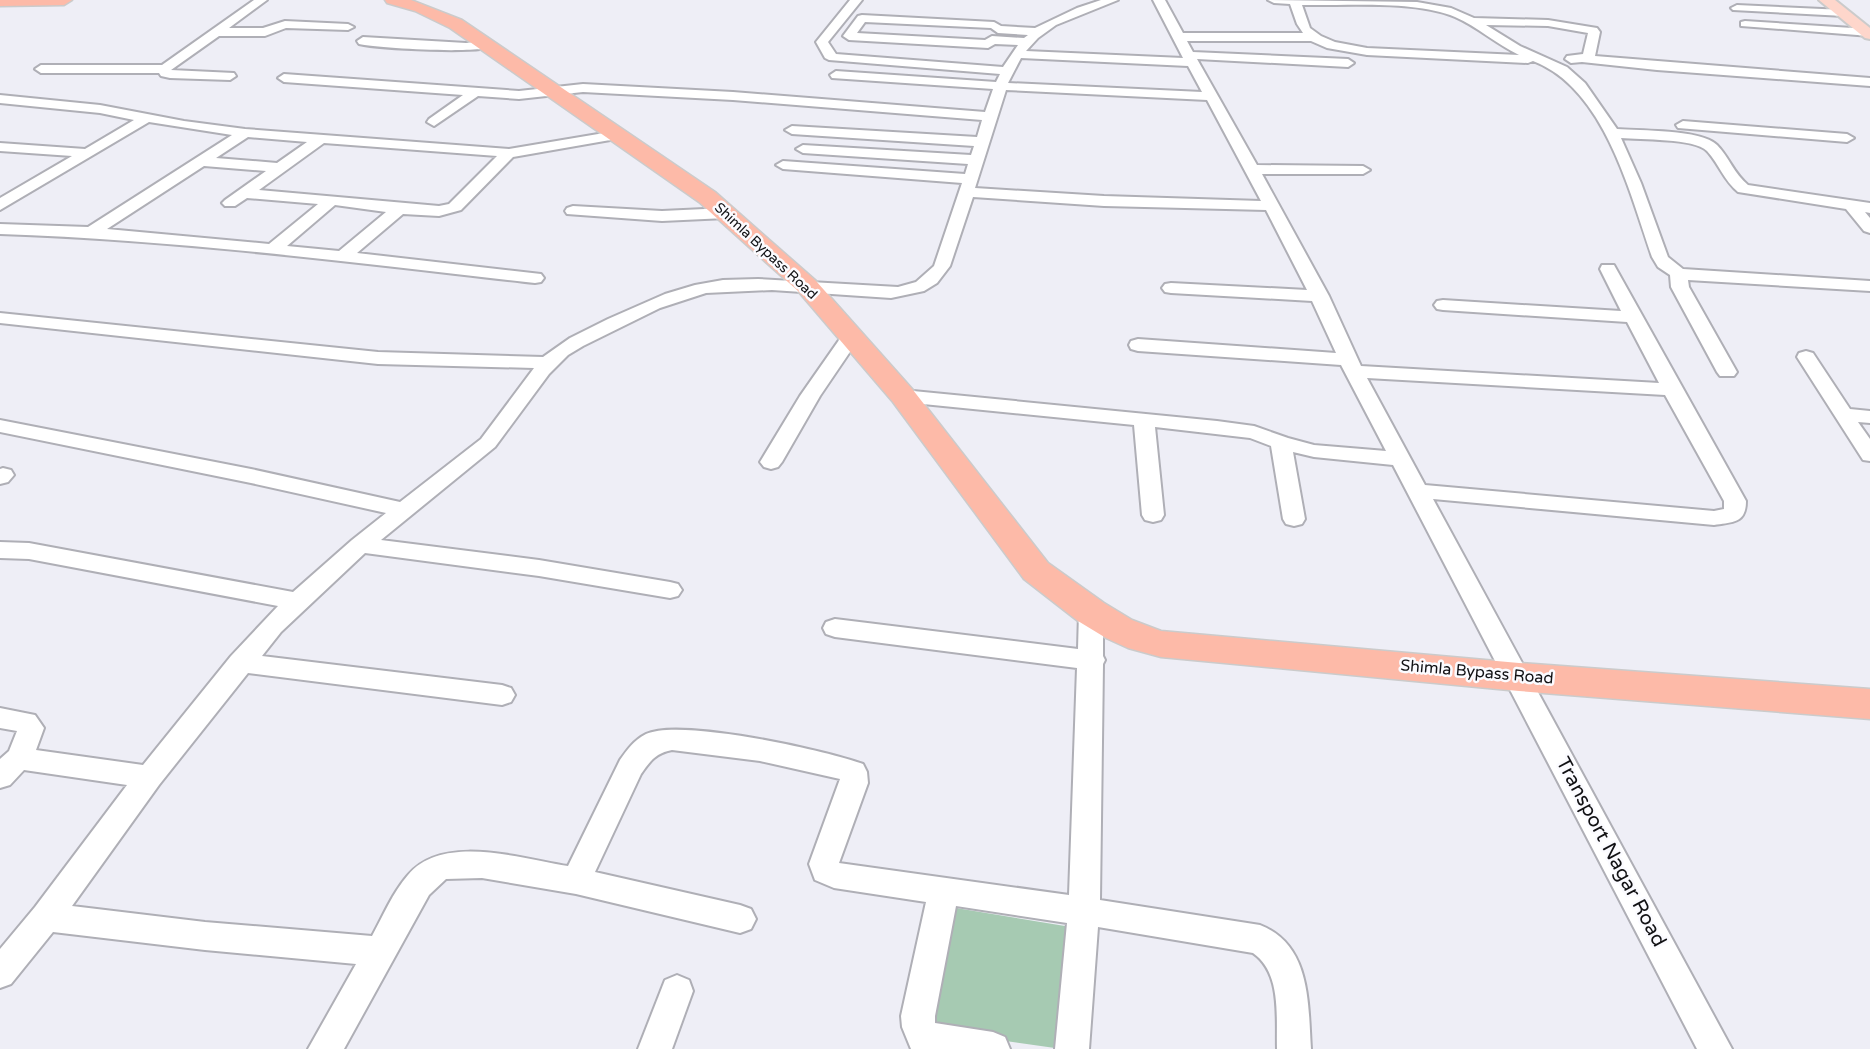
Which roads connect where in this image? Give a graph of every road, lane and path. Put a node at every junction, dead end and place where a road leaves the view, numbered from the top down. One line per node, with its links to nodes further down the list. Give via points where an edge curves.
1 (64, 0): 9 (highway)
2 (261, 0): 18 (street)
3 (393, 0): 24 (highway, Shimla Bypass Road, via 437,15)
4 (856, 0): 34 (street, via 822,42 832,57)
5 (1112, 0): 20 (street, via 1074,12)
6 (1159, 0): 21 (street, Transport Nagar Road)
7 (1274, 0): 10 (street)
8 (1826, 0): 12 (main road)
9 (0, 1)
10 (1295, 1): 11 (street); 22 (street, via 1307,31)
11 (1377, 2): 15 (street, via 1439,9)
12 (1845, 7): 13 (street); 14 (main road); 19 (main road)
13 (1737, 8)
14 (1870, 17)
15 (1474, 21): 29 (street); 30 (street, via 1588,28 1594,32)
16 (1745, 24): 19 (street)
17 (348, 27): 18 (street, via 285,24 266,32)
18 (219, 32): 25 (street)
19 (1869, 34)
20 (1032, 37): 20 (street, via 993,25 861,18 849,36 988,44 992,40); 27 (street)
21 (1178, 37): 22 (street); 28 (street, Transport Nagar Road)
22 (1316, 37): 29 (street, via 1343,49 1383,53)
23 (363, 41): 24 (street)
24 (489, 45): 41 (highway, Shimla Bypass Road)
25 (199, 46): 26 (street); 33 (street)
26 (220, 47)
27 (1017, 54): 28 (street); 34 (street)
28 (1188, 58): 31 (street); 42 (street, Transport Nagar Road)
29 (1538, 58): 30 (street); 48 (street, via 1563,70 1579,85)
30 (1586, 59): 38 (street)
31 (1348, 63)
32 (41, 69): 33 (street)
33 (165, 69): 36 (street, via 170,74)
34 (1010, 70): 39 (street)
35 (836, 75): 39 (street)
36 (230, 76)
37 (284, 78): 40 (street)
38 (1870, 82)
39 (1000, 85): 42 (street, via 1086,93); 45 (street)
40 (475, 92): 41 (street, via 528,96); 47 (street)
41 (555, 93): 45 (street, via 583,88); 51 (highway, Shimla Bypass Road)
42 (1209, 96): 63 (street, Transport Nagar Road)
43 (7, 100): 44 (street); 46 (street)
44 (0, 108)
45 (989, 116): 54 (street)
46 (147, 118): 50 (street); 57 (street)
47 (434, 122)
48 (1607, 126): 53 (street); 70 (street, via 1709,144 1743,189); 82 (street, via 1660,257)
49 (792, 130): 54 (street)
50 (245, 133): 52 (street); 60 (street)
51 (616, 135): 58 (street); 75 (highway, Shimla Bypass Road)
52 (322, 138): 58 (street); 62 (street)
53 (1846, 138)
54 (982, 142): 59 (street)
55 (0, 147): 57 (street)
56 (802, 149): 59 (street)
57 (85, 153): 69 (street)
58 (509, 153): 73 (street, via 455,207 439,211)
59 (976, 160): 65 (street)
60 (199, 161): 62 (street); 78 (street)
61 (783, 165): 65 (street)
62 (282, 168): 66 (street)
63 (1252, 169): 64 (street); 71 (street, Transport Nagar Road)
64 (1363, 170)
65 (968, 185): 71 (street, via 1104,201); 85 (street, via 942,266 924,285 888,293)
66 (244, 193): 67 (street); 68 (street)
67 (332, 200): 73 (street); 79 (street)
68 (230, 203)
69 (0, 205)
70 (1851, 205): 72 (street); 76 (street)
71 (1273, 206): 87 (street, Transport Nagar Road)
72 (1870, 208)
73 (399, 209): 80 (street)
74 (573, 211): 75 (street, via 662,216)
75 (726, 213): 85 (highway, Shimla Bypass Road)
76 (1870, 228)
77 (0, 229): 78 (street)
78 (91, 232): 79 (street)
79 (272, 250): 80 (street)
80 (343, 256): 83 (street)
81 (1608, 269): 90 (street)
82 (1678, 273): 84 (street, via 1723,279); 99 (street, via 1680,287)
83 (535, 278)
84 (1862, 285): 88 (street)
85 (807, 286): 94 (highway, Shimla Bypass Road); 97 (street, via 732,285 685,292 578,341)
86 (1171, 288): 87 (street)
87 (1320, 296): 98 (street, Transport Nagar Road)
88 (1870, 302)
89 (1443, 305): 90 (street)
90 (1634, 317): 100 (street)
91 (0, 318): 92 (street)
92 (21, 321): 93 (street); 97 (street, via 378,358)
93 (0, 336)
94 (851, 337): 101 (highway, Shimla Bypass Road); 109 (street)
95 (1138, 345): 98 (street)
96 (1806, 357): 102 (street)
97 (548, 363): 111 (street, via 506,425)
98 (1351, 365): 100 (street); 108 (street, Transport Nagar Road)
99 (1727, 372)
100 (1672, 390): 110 (street, via 1735,501 1731,515 1714,518)
101 (903, 396): 104 (street); 118 (highway, Shimla Bypass Road, via 1036,571)
102 (1844, 414): 103 (street); 107 (street)
103 (1870, 417)
104 (1144, 419): 106 (street, via 1254,432); 112 (street)
105 (0, 426): 111 (street)
106 (1281, 443): 108 (street, via 1314,451); 113 (street)
107 (1870, 455)
108 (1402, 459): 110 (street, Transport Nagar Road)
109 (771, 462)
110 (1419, 491): 122 (street, Transport Nagar Road)
111 (404, 510): 114 (street)
112 (1153, 515)
113 (1294, 519)
114 (360, 545): 116 (street); 117 (street)
115 (0, 550): 117 (street, via 29,550)
116 (670, 590)
117 (298, 602): 121 (street)
118 (1091, 612): 120 (street); 122 (highway, Shimla Bypass Road, via 1141,639 1161,644)
119 (835, 628): 120 (street)
120 (1092, 660): 132 (street)
121 (240, 663): 124 (street); 129 (street)
122 (1513, 666): 123 (highway, Shimla Bypass Road); 125 (highway, Shimla Bypass Road); 143 (street, Transport Nagar Road)
123 (1870, 682)
124 (502, 694)
125 (1870, 704)
126 (0, 718): 127 (street, via 26,722 31,728)
127 (21, 756): 128 (street); 129 (street)
128 (0, 777)
129 (149, 777): 133 (street)
130 (576, 881): 131 (street, via 630,768 641,752 655,742 672,739 760,750 853,772 854,783 824,864 826,871); 134 (street); 135 (street, via 482,865 444,866 433,870 418,885)
131 (944, 892): 132 (street); 140 (street, via 919,1027 923,1038)
132 (1084, 911): 141 (street); 142 (street, via 1268,944 1281,957 1287,973)
133 (46, 917): 135 (street); 136 (street)
134 (740, 919)
135 (380, 951): 138 (street)
136 (0, 973)
137 (677, 991): 139 (street)
138 (325, 1049)
139 (655, 1049)
140 (993, 1049)
141 (1072, 1049)
142 (1294, 1049)
143 (1715, 1049)

